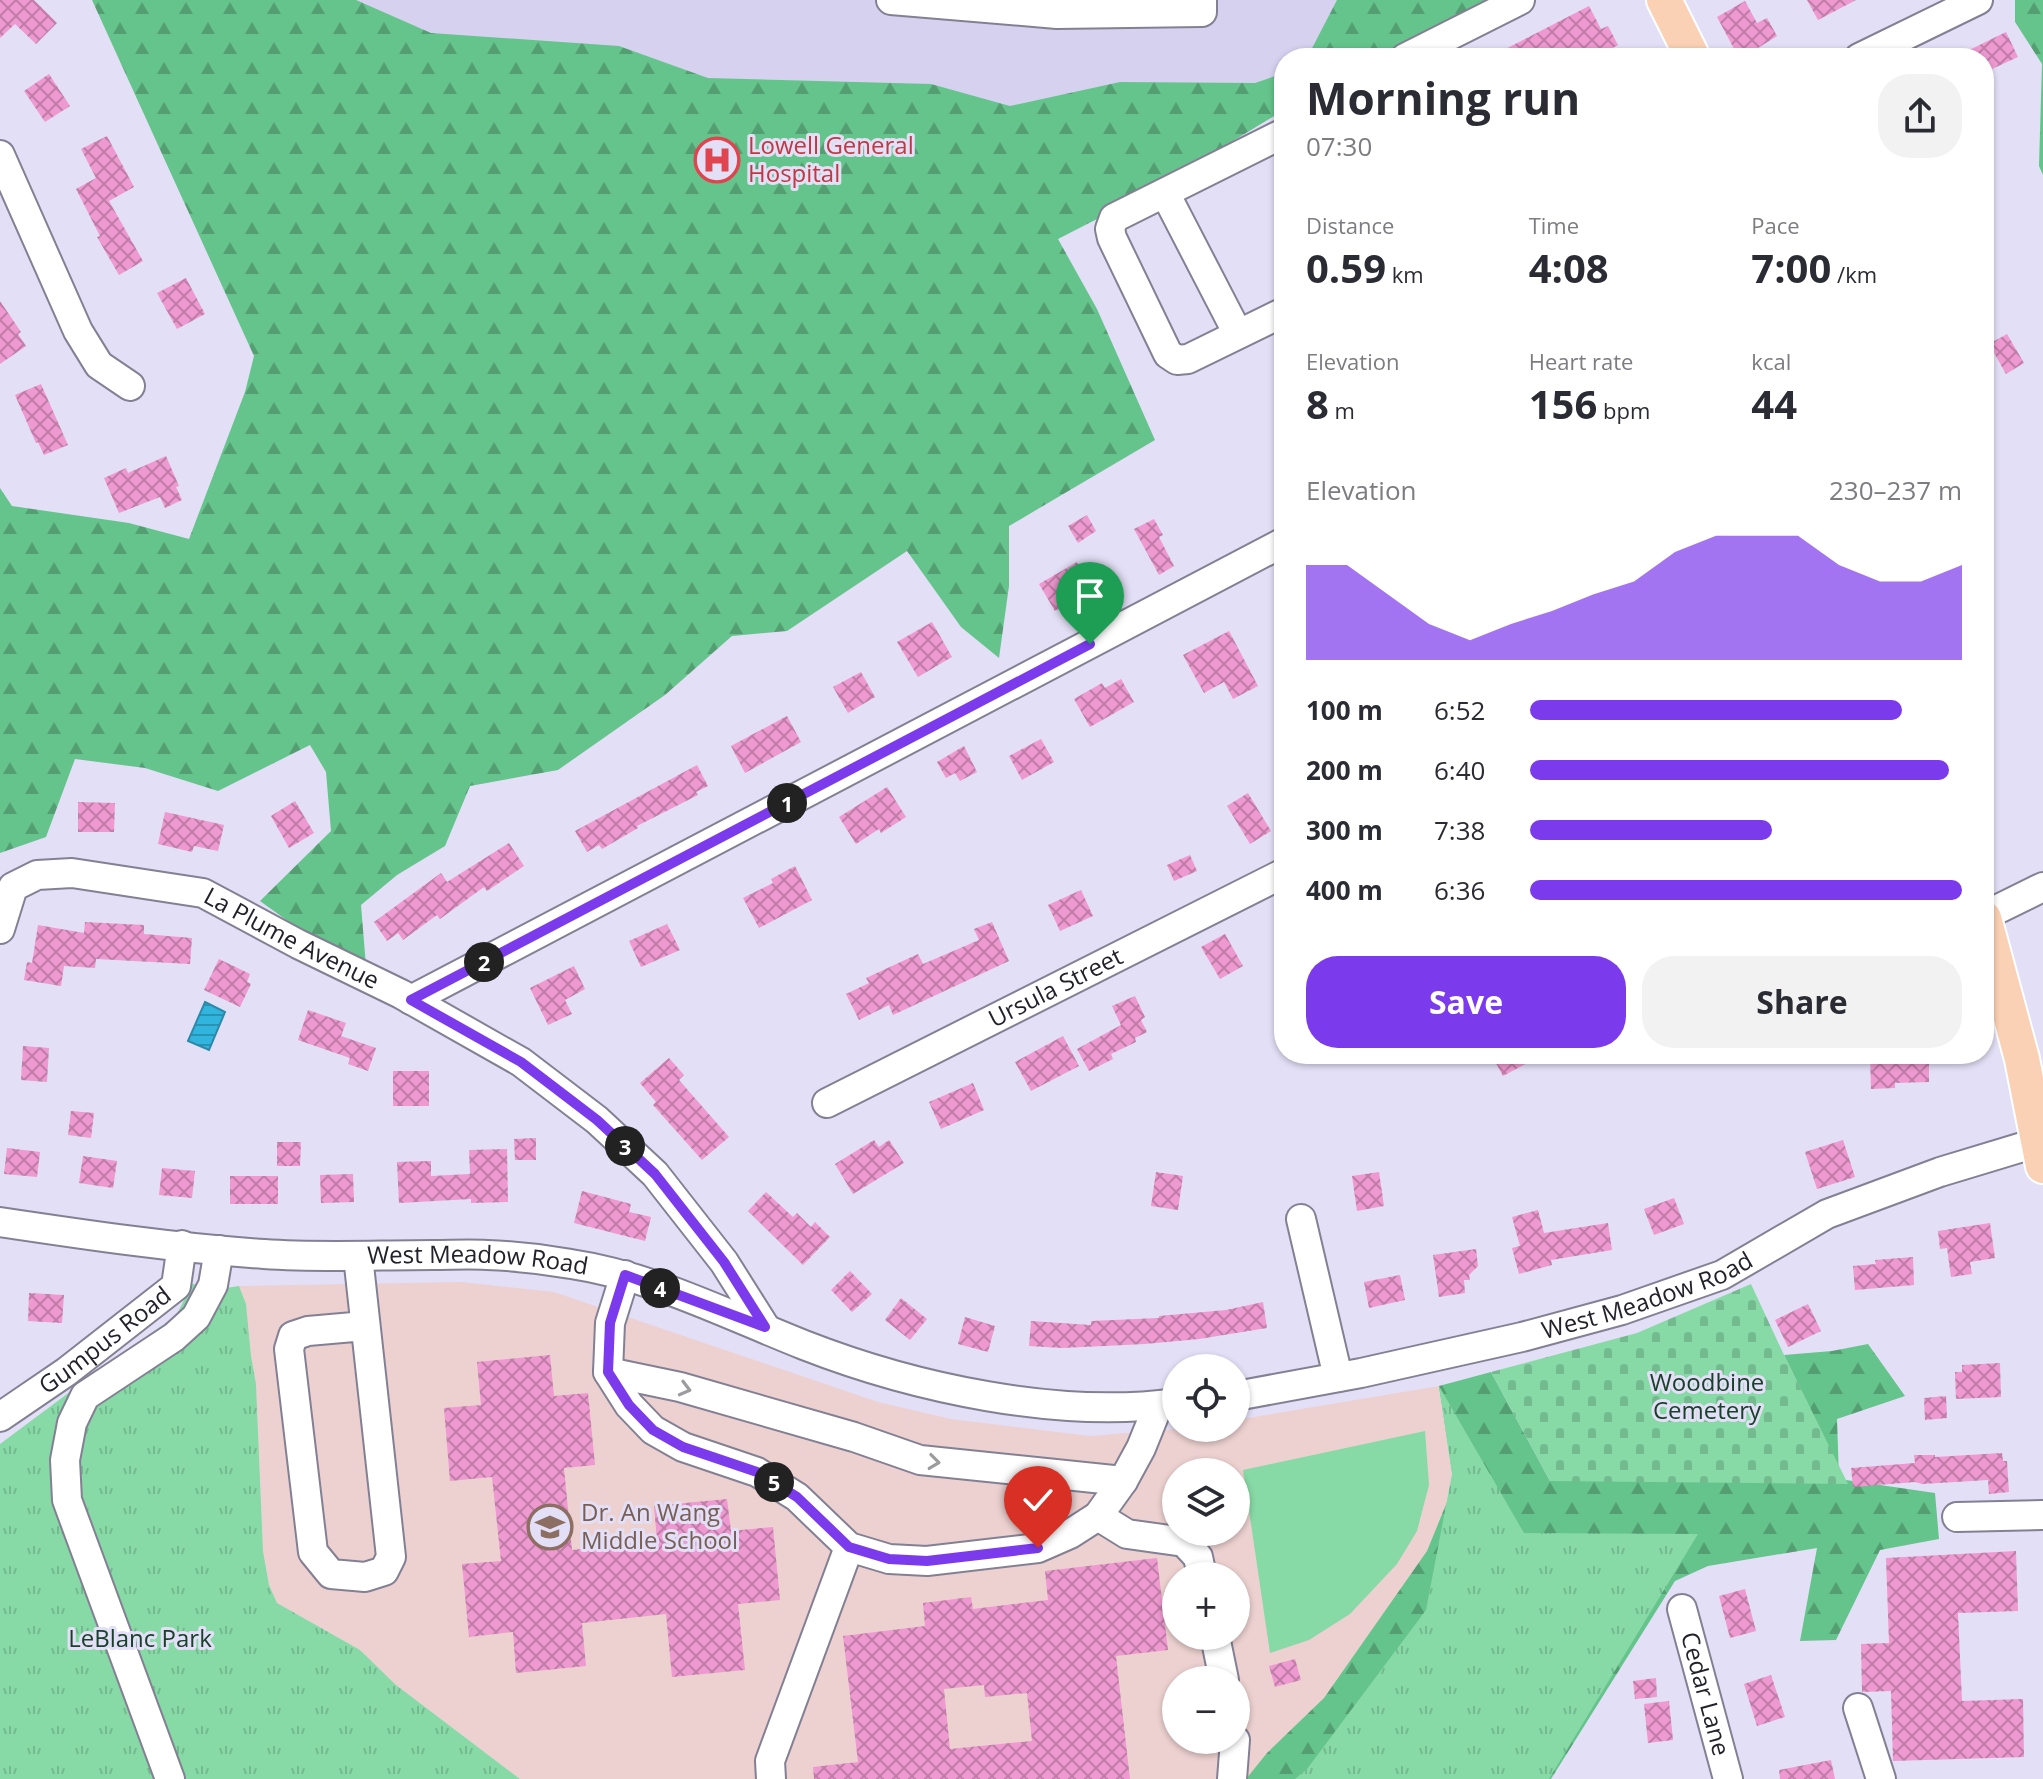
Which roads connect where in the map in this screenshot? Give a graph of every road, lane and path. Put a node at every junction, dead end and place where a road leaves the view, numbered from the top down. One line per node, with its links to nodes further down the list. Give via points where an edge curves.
1 (891, 0): 2 (street, via 1071,14 1202,12)
2 (1202, 0)
3 (1520, 0): 6 (street)
4 (1664, 0): 7 (main road)
5 (1978, 0): 8 (street)
6 (1425, 48)
7 (1688, 48)
8 (1880, 48)
9 (1274, 138): 11 (street)
10 (0, 155): 14 (street, via 78,331 99,365)
11 (1165, 193): 13 (street); 13 (street, via 1114,218 1110,229 1168,354 1188,359)
12 (1274, 317): 13 (street)
13 (1238, 334)
14 (130, 386)
15 (1274, 547): 21 (street)
16 (1274, 878): 23 (street, Ursula Street)
17 (2043, 887): 18 (street)
18 (1994, 912)
19 (0, 929): 21 (street, La Plume Avenue, via 13,887 37,875 72,873 203,893)
20 (1994, 945): 22 (main road)
21 (411, 1000): 32 (street, La Plume Avenue, via 521,1062 597,1120 655,1174 724,1262)
22 (2033, 1054): 24 (main road)
23 (827, 1103)
24 (2041, 1154): 34 (street, West Meadow Road, via 1940,1172 1827,1214 1722,1275 1622,1310)
25 (1301, 1219): 34 (street)
26 (0, 1222): 27 (street, West Meadow Road)
27 (182, 1245): 28 (street, West Meadow Road); 38 (street, Gumpus Road, via 176,1286)
28 (219, 1250): 29 (street, West Meadow Road); 48 (street, via 213,1285 196,1317 85,1396 72,1423 65,1460 67,1500)
29 (358, 1256): 30 (street, West Meadow Road, via 486,1254); 31 (street)
30 (625, 1275): 32 (street, West Meadow Road); 33 (street, via 610,1323)
31 (365, 1326): 31 (street, via 391,1557 384,1571 365,1577 331,1574 313,1552 289,1349 293,1336 308,1331)
32 (765, 1327): 36 (street, West Meadow Road, via 910,1381 1074,1407)
33 (608, 1372): 39 (street, one-way to 39, via 695,1391 920,1460); 43 (street, via 653,1430 683,1447 757,1472 797,1497)
34 (1338, 1377): 35 (street, West Meadow Road)
35 (1250, 1393)
36 (1162, 1405)
37 (1162, 1413): 39 (street)
38 (0, 1417)
39 (1123, 1481): 41 (street)
40 (2043, 1515): 42 (street)
41 (1098, 1516): 43 (street, via 1038,1548 927,1561 889,1559); 44 (street, via 1127,1534 1184,1542)
42 (1957, 1517)
43 (849, 1547): 49 (street, via 770,1761)
44 (1199, 1562)
45 (1682, 1609): 51 (street, Cedar Lane)
46 (1858, 1708): 52 (street)
47 (1234, 1754): 50 (street)
48 (170, 1779)
49 (771, 1779)
50 (1232, 1779)
51 (1728, 1779)
52 (1881, 1779)

